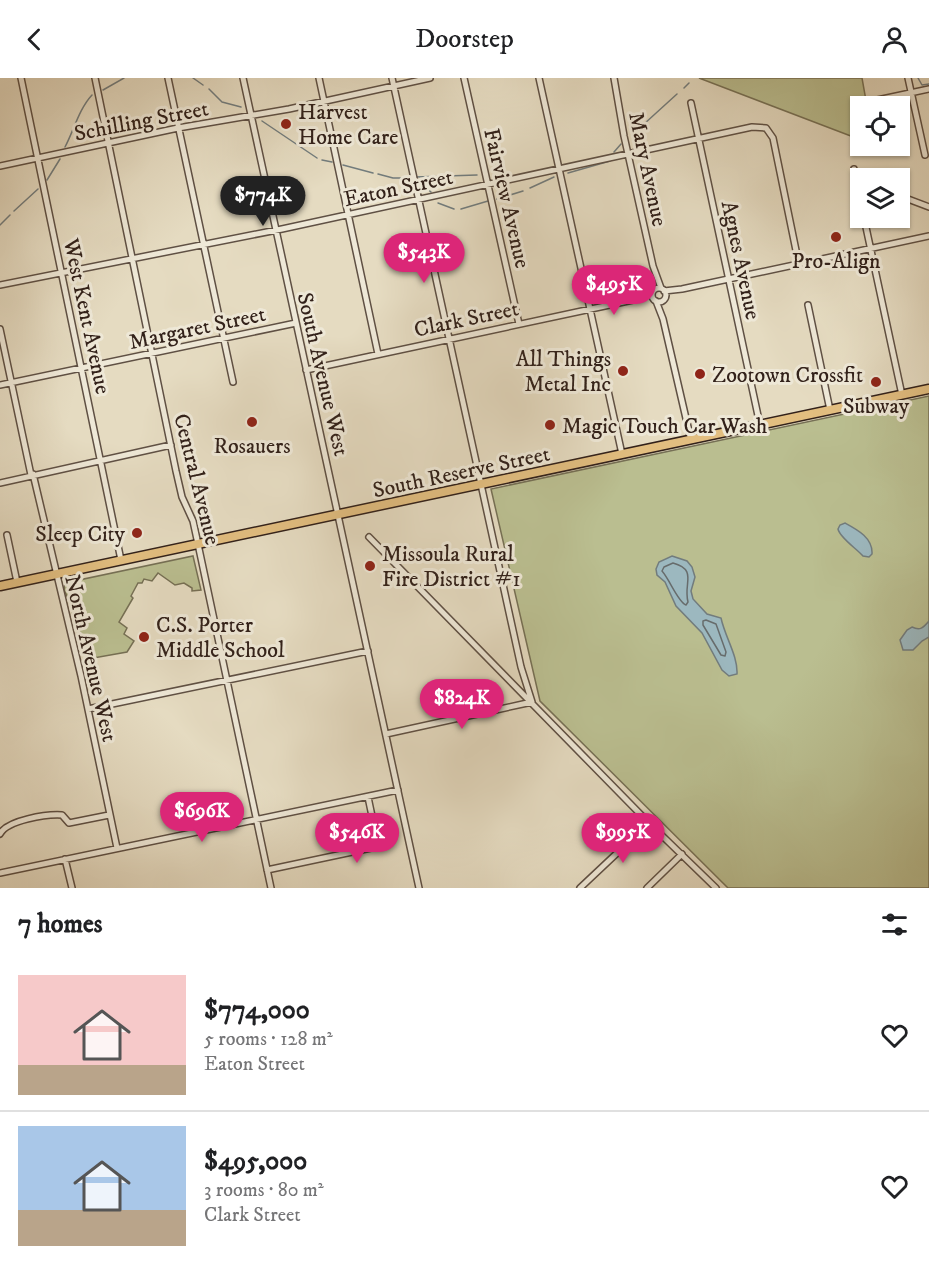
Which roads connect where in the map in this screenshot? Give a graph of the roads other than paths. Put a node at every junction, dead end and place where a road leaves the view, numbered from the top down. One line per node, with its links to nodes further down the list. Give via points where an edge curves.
1 (21, 78): 24 (street, West Kent Avenue)
2 (95, 78): 21 (street, Central Avenue)
3 (168, 78): 19 (street)
4 (243, 78): 18 (street, South Avenue West)
5 (319, 78): 16 (street)
6 (392, 78): 12 (street)
7 (430, 78): 12 (street, Schilling Street)
8 (465, 78): 27 (street, Fairview Avenue)
9 (540, 78): 26 (street)
10 (614, 78): 22 (street, Mary Avenue)
11 (908, 78): 14 (street)
12 (394, 87): 16 (street, Schilling Street); 28 (street)
13 (929, 90): 14 (street)
14 (911, 94): 15 (street); 23 (street)
15 (900, 96)
16 (324, 102): 18 (street, Schilling Street); 31 (street)
17 (691, 103): 20 (street, Agnes Avenue)
18 (251, 116): 19 (street, Schilling Street); 33 (street, South Avenue West)
19 (178, 128): 21 (street, Schilling Street); 35 (street)
20 (699, 138): 22 (street, Eaton Street); 38 (street, Eaton Street, via 752,127 766,128 773,138); 40 (street, Agnes Avenue)
21 (109, 144): 24 (street, Schilling Street); 37 (street, Central Avenue)
22 (628, 153): 26 (street, Eaton Street); 42 (street, Mary Avenue)
23 (925, 155)
24 (38, 158): 25 (street, Schilling Street); 39 (street, West Kent Avenue)
25 (0, 166)
26 (559, 169): 27 (street, Eaton Street); 44 (street)
27 (489, 185): 28 (street, Eaton Street); 46 (street, Fairview Avenue)
28 (417, 200): 31 (street, Eaton Street); 49 (street)
29 (910, 200): 30 (street)
30 (929, 207)
31 (348, 213): 33 (street, Eaton Street); 51 (street)
32 (866, 228): 36 (street)
33 (275, 230): 35 (street, Eaton Street); 45 (street, South Avenue West)
34 (929, 236): 36 (street)
35 (203, 243): 37 (street, Eaton Street); 48 (street)
36 (871, 249): 38 (street); 58 (street)
37 (131, 259): 39 (street, Eaton Street); 50 (street, Central Avenue)
38 (799, 264): 40 (street)
39 (62, 273): 41 (street, Eaton Street); 52 (street, West Kent Avenue)
40 (729, 279): 42 (street); 60 (street, Agnes Avenue)
41 (0, 285)
42 (659, 294): 44 (street, Clark Street); 61 (street, Mary Avenue)
43 (808, 305): 59 (street)
44 (590, 309): 46 (street, Clark Street); 63 (street)
45 (296, 323): 48 (street, Margaret Street); 53 (street, South Avenue West)
46 (519, 324): 49 (street, Clark Street)
47 (0, 329): 54 (street, North Avenue West)
48 (223, 338): 50 (street, Margaret Street); 55 (street)
49 (448, 339): 51 (street, Clark Street); 67 (street)
50 (152, 353): 52 (street, Margaret Street); 62 (street, Central Avenue)
51 (378, 354): 53 (street, Clark Street)
52 (81, 368): 54 (street, Margaret Street); 64 (street, West Kent Avenue)
53 (306, 370): 68 (street, South Avenue West)
54 (12, 382): 56 (street, Margaret Street); 65 (street, North Avenue West)
55 (233, 382)
56 (0, 385)
57 (929, 389): 58 (highway, South Reserve Street)
58 (902, 395): 59 (highway, South Reserve Street)
59 (830, 410): 60 (highway, South Reserve Street)
60 (759, 425): 61 (highway, South Reserve Street)
61 (691, 440): 63 (highway, South Reserve Street)
62 (171, 445): 64 (street); 71 (street, Central Avenue, via 182,497)
63 (622, 455): 67 (highway, South Reserve Street)
64 (101, 461): 65 (street); 72 (street, West Kent Avenue)
65 (32, 475): 66 (street); 73 (street, North Avenue West)
66 (0, 483)
67 (480, 485): 68 (highway, South Reserve Street); 78 (street)
68 (339, 515): 71 (highway, South Reserve Street); 76 (street, South Avenue West)
69 (7, 535): 74 (street)
70 (369, 537): 78 (street)
71 (198, 544): 72 (highway, South Reserve Street); 77 (street, Central Avenue)
72 (121, 560): 73 (highway, South Reserve Street)
73 (55, 574): 74 (highway, South Reserve Street); 79 (street, North Avenue West)
74 (17, 582): 75 (highway, South Reserve Street)
75 (0, 586)
76 (368, 651): 77 (street); 80 (street, South Avenue West)
77 (227, 681): 79 (street); 84 (street, Central Avenue)
78 (532, 702): 80 (street); 85 (street)
79 (88, 709): 83 (street, North Avenue West)
80 (386, 734): 81 (street, South Avenue West)
81 (398, 790): 82 (street); 94 (street, South Avenue West)
82 (368, 797): 84 (street); 90 (street, via 377,840 371,848)
83 (109, 814): 86 (street, via 69,823 62,814 54,814 9,824); 87 (street, North Avenue West)
84 (256, 820): 87 (street); 90 (street, Central Avenue)
85 (649, 823): 88 (street); 95 (street)
86 (0, 834)
87 (117, 849): 89 (street)
88 (682, 854): 96 (street); 97 (street)
89 (65, 860): 91 (street); 92 (street)
90 (267, 870): 93 (street, Central Avenue)
91 (0, 873)
92 (72, 888)
93 (271, 888)
94 (419, 888)
95 (580, 888)
96 (647, 888)
97 (716, 888)

